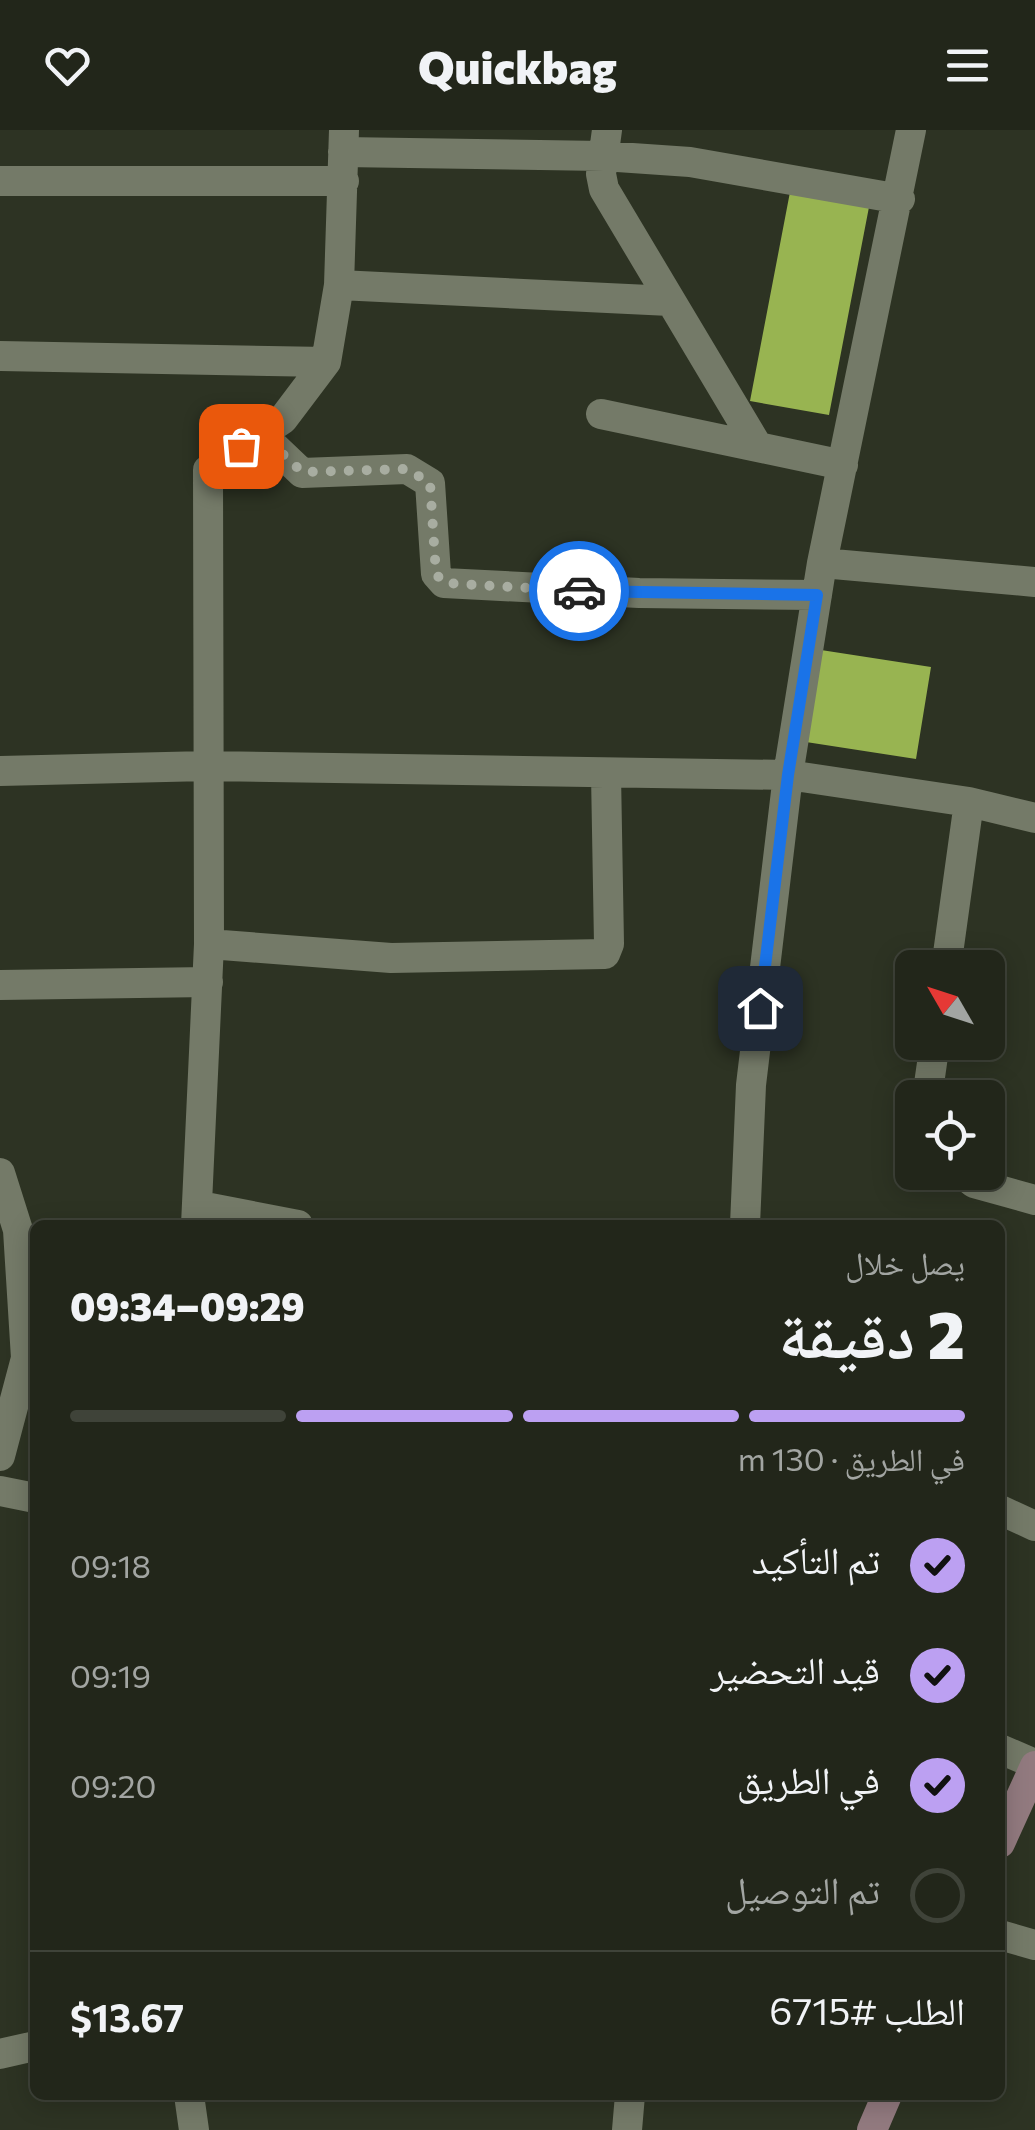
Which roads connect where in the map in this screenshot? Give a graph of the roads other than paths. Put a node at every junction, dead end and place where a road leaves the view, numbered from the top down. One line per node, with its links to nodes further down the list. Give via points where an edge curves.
1 (911, 130): 5 (street)
2 (605, 143): 3 (street); 5 (street); 7 (street, via 604,188)
3 (344, 154): 4 (street); 6 (street)
4 (0, 181)
5 (900, 199): 13 (street)
6 (339, 285): 7 (street); 9 (street)
7 (670, 301): 12 (street)
8 (0, 356): 9 (street)
9 (326, 362): 11 (street, via 283,420)
10 (600, 414): 12 (street)
11 (261, 434): 16 (street, via 302,472 407,469 422,475 430,483 436,574 444,583); 17 (street, via 208,470)
12 (758, 447): 13 (street)
13 (843, 465): 14 (street)
14 (822, 564): 15 (street); 16 (street)
15 (1035, 582)
16 (817, 595): 20 (street)
17 (207, 766): 18 (street); 19 (street); 23 (street)
18 (0, 771)
19 (606, 774): 20 (street); 23 (street, via 605,954 391,958)
20 (788, 775): 21 (street); 32 (street, via 752,1085)
21 (969, 802): 22 (street); 24 (street)
22 (1035, 818)
23 (209, 944): 25 (street)
24 (948, 950)
25 (208, 982): 26 (street); 30 (street)
26 (0, 985)
27 (0, 1173): 33 (street, via 18,1230 26,1358)
28 (997, 1190): 29 (street)
29 (1035, 1200)
30 (198, 1215): 31 (street)
31 (248, 1220)
32 (745, 1220)
33 (0, 1456)
34 (0, 1491): 35 (street)
35 (30, 1497)
36 (1005, 1512): 37 (street)
37 (1035, 1526)
38 (1005, 1750): 39 (street)
39 (1035, 1765): 40 (main road)
40 (1005, 1832)
41 (1005, 1936): 42 (street)
42 (1035, 1945)
43 (30, 2047): 44 (street)
44 (0, 2054)
45 (191, 2100): 48 (street)
46 (630, 2100): 49 (street)
47 (884, 2100): 50 (main road)
48 (194, 2130)
49 (627, 2130)
50 (872, 2130)

